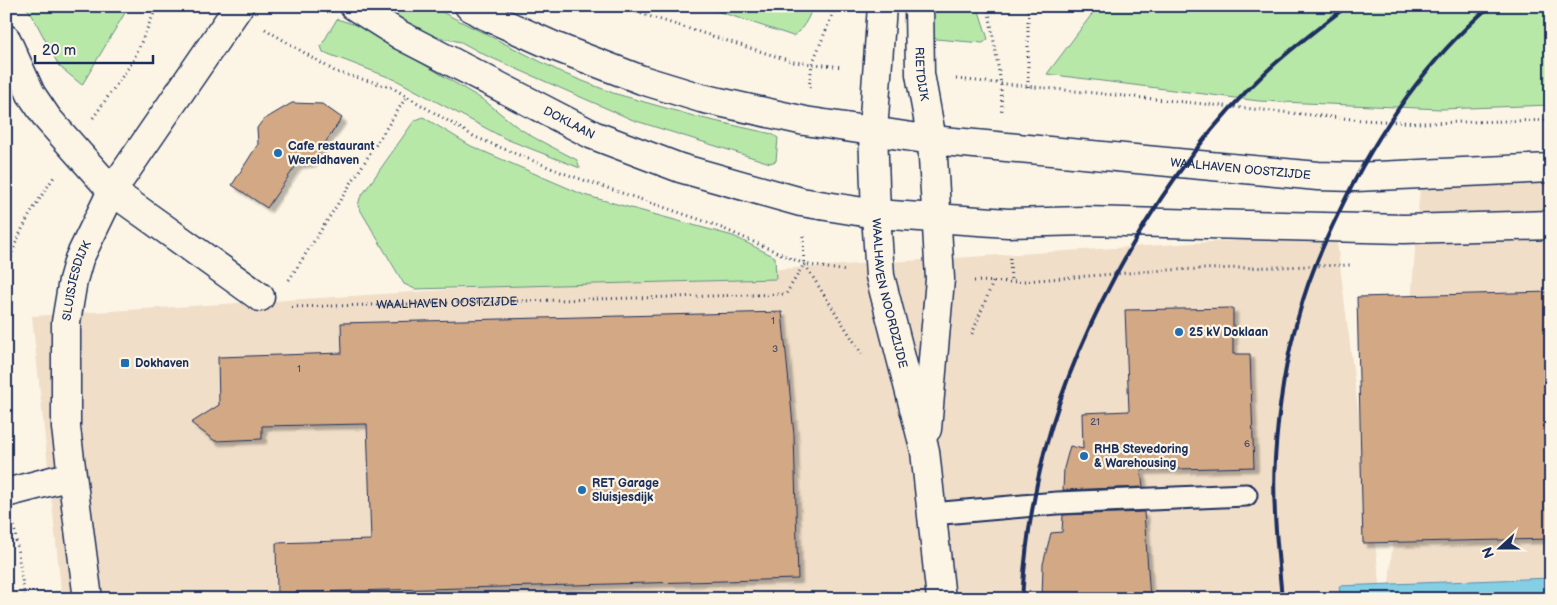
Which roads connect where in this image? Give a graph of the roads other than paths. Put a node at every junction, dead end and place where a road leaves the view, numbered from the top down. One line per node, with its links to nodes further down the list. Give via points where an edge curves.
1 (239, 6): 10 (main road, SLUISJESDIJK)
2 (354, 6): 11 (main road, DOKLAAN, via 400,35 592,136 680,168 801,202)
3 (469, 6): 7 (main road, via 556,47 642,80 701,98 805,121)
4 (882, 6): 7 (main road)
5 (919, 6): 8 (main road, RIETDIJK, via 920,74)
6 (6, 39): 10 (main road, via 32,94 48,118)
7 (873, 131): 8 (main road); 11 (main road, WAALHAVEN NOORDZIJDE)
8 (932, 140): 9 (main road, WAALHAVEN OOSTZIJDE, via 1318,176); 12 (main road, WAALHAVEN NOORDZIJDE)
9 (1551, 168)
10 (112, 191): 14 (main road); 16 (main road, SLUISJESDIJK, via 79,259 66,322 66,428)
11 (876, 214): 12 (main road, DOKLAAN); 15 (main road, WAALHAVEN NOORDZIJDE, via 880,276)
12 (937, 218): 13 (main road, via 1008,223 1084,221 1356,229); 15 (main road, WAALHAVEN NOORDZIJDE, via 940,279)
13 (1551, 225)
14 (266, 302)
15 (925, 451): 19 (main road, WAALHAVEN NOORDZIJDE)
16 (71, 476): 17 (main road); 20 (main road, SLUISJESDIJK)
17 (8, 493)
18 (1246, 495): 19 (lane, via 1058,503)
19 (932, 514): 21 (main road, WAALHAVEN NOORDZIJDE)
20 (88, 599)
21 (941, 599)

